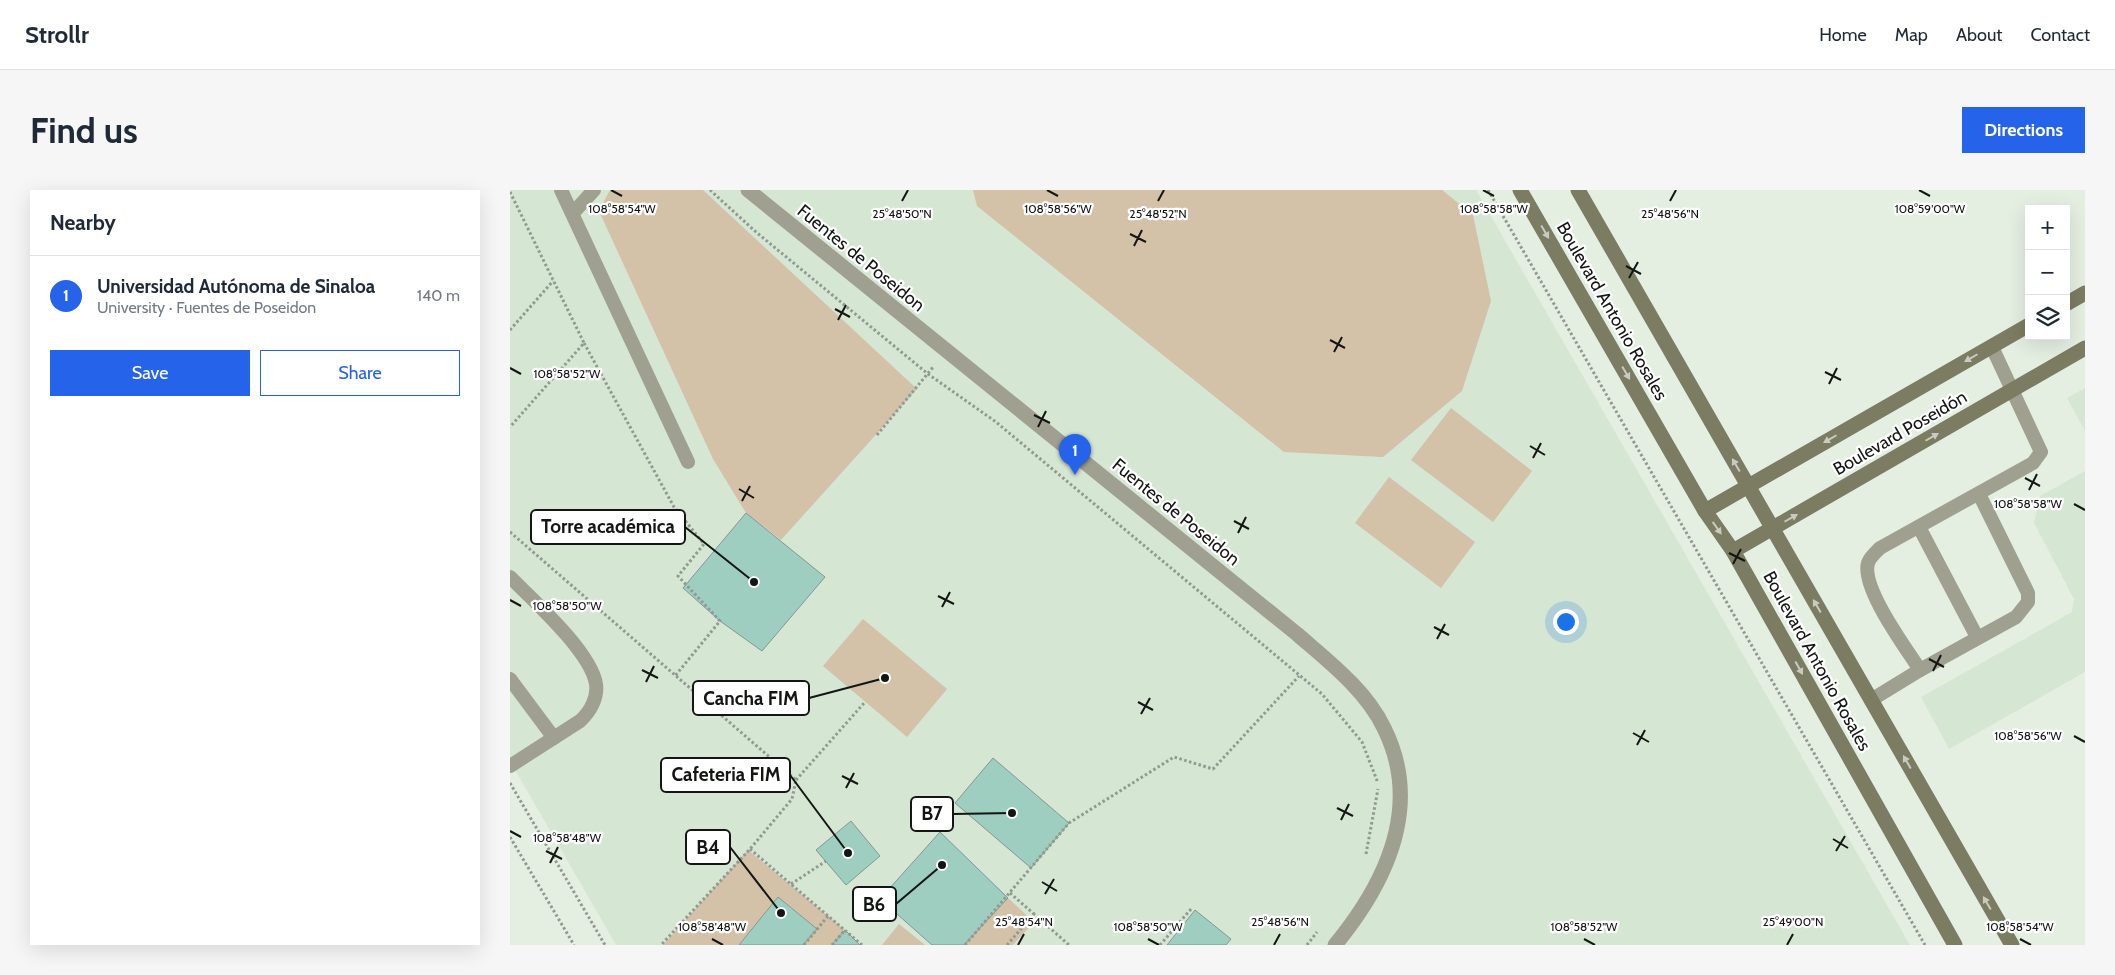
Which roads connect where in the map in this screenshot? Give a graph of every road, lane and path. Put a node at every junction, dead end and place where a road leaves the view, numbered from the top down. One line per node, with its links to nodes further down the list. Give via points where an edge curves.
1 (561, 190): 9 (lane)
2 (594, 190): 9 (lane)
3 (710, 190): 19 (path)
4 (748, 190): 18 (street, Fuentes de Poseidon)
5 (1488, 190): 66 (path)
6 (1520, 190): 26 (main road, Boulevard Antonio Rosales, one-way to 26)
7 (1578, 190): 24 (main road, Boulevard Antonio Rosales, one-way to 7)
8 (510, 192): 10 (path)
9 (573, 213): 23 (lane)
10 (553, 281): 14 (path); 15 (path)
11 (2085, 293): 12 (main road)
12 (2070, 302)
13 (2025, 327): 16 (main road, Boulevard Poseidón)
14 (510, 330)
15 (584, 343): 21 (path); 34 (path, via 674,507 704,544 678,576 720,621)
16 (1992, 347): 20 (lane); 24 (main road, Boulevard Poseidón, one-way to 24)
17 (2085, 348): 20 (main road, Boulevard Poseidón)
18 (945, 350): 19 (path); 65 (street, Fuentes de Poseidon, via 1297,634 1363,697 1384,728 1399,766 1400,811 1394,838 1375,889)
19 (928, 374): 22 (path); 35 (path, via 996,422)
20 (2012, 390): 25 (lane, via 2041,452 2033,463); 28 (main road, Boulevard Poseidón, one-way to 20)
21 (510, 427)
22 (877, 436)
23 (688, 462)
24 (1748, 486): 26 (main road, Boulevard Poseidón); 28 (main road, Boulevard Antonio Rosales)
25 (1979, 494): 27 (lane); 32 (lane, via 2028,593 2028,602 2016,617)
26 (1705, 511): 30 (main road, Boulevard Antonio Rosales, one-way to 30)
27 (1918, 527): 32 (lane); 33 (lane, via 1872,555 1868,575 1877,603)
28 (1772, 528): 30 (main road, Boulevard Poseidón); 37 (main road, Boulevard Antonio Rosales, one-way to 28)
29 (510, 532): 34 (path)
30 (1733, 551): 67 (main road, Boulevard Antonio Rosales, one-way to 67)
31 (510, 577): 39 (lane, via 560,628 590,667 596,684 589,713)
32 (1977, 637): 33 (lane)
33 (1920, 670): 37 (lane)
34 (674, 676): 41 (path)
35 (1299, 676): 45 (path, via 1322,694 1362,742 1379,786); 48 (path, via 1213,769 1174,757 1069,823)
36 (510, 679): 39 (lane)
37 (1871, 700): 68 (main road, Boulevard Antonio Rosales, one-way to 37)
38 (865, 702): 41 (path)
39 (554, 738): 40 (lane)
40 (510, 766)
41 (796, 780): 44 (path, via 792,799)
42 (510, 783): 55 (path)
43 (510, 836): 54 (path)
44 (750, 849): 47 (path); 56 (path)
45 (1365, 858)
46 (826, 861): 47 (path)
47 (791, 884): 51 (path)
48 (1010, 893): 50 (path); 60 (path)
49 (1191, 909): 63 (path)
50 (1034, 914): 61 (path); 62 (path)
51 (828, 916): 52 (path); 57 (path)
52 (845, 930): 58 (path); 59 (path)
53 (1319, 930): 64 (path)
54 (574, 945)
55 (605, 945)
56 (661, 945)
57 (804, 945)
58 (832, 945)
59 (862, 945)
60 (965, 945)
61 (1007, 945)
62 (1070, 945)
63 (1160, 945)
64 (1307, 945)
65 (1335, 945)
66 (1925, 945)
67 (1955, 945)
68 (2012, 945)

